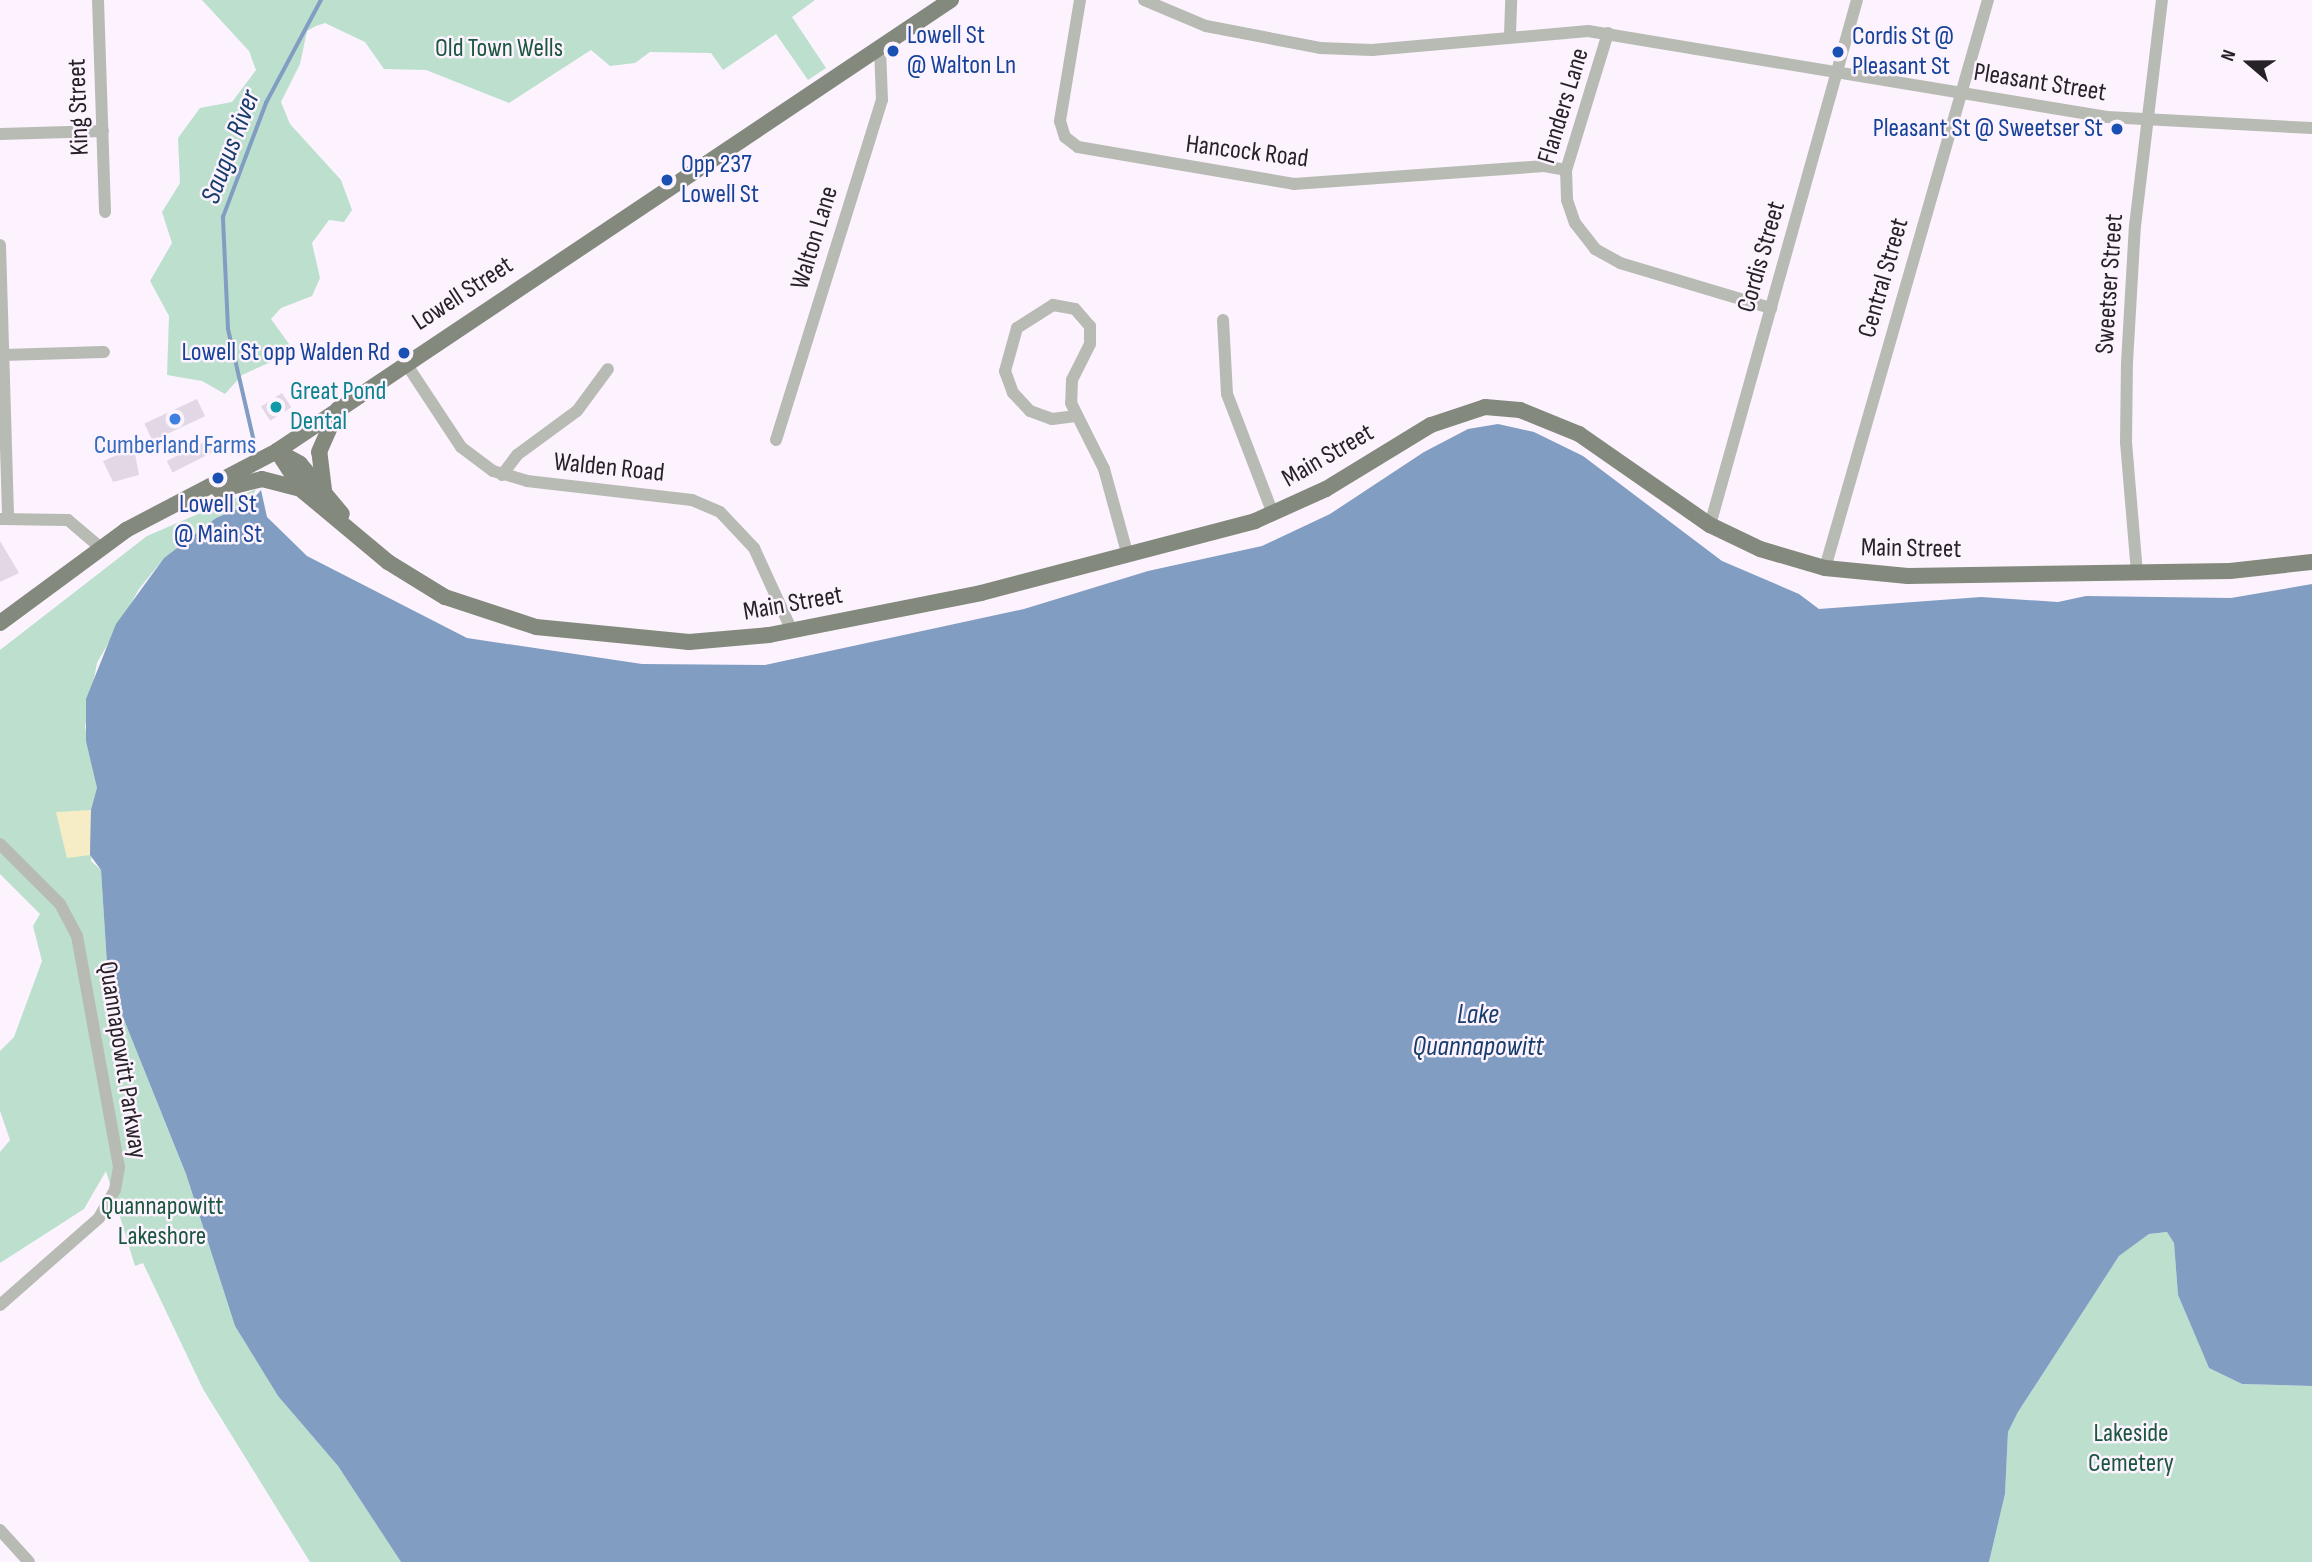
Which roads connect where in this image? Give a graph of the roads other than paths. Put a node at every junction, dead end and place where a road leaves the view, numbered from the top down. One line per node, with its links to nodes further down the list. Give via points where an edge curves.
1 (99, 0): 16 (street, King Street)
2 (951, 0): 11 (main road, Lowell Street)
3 (1080, 0): 18 (street, Hancock Road, via 1060,121 1065,137 1078,147 1294,184 1544,166)
4 (1144, 0): 10 (street, Pleasant Street, via 1206,26 1332,49 1391,49)
5 (1511, 0): 10 (street)
6 (1857, 0): 12 (street, Cordis Street)
7 (1988, 0): 13 (street, Central Street)
8 (2162, 0): 14 (street, Sweetser Street)
9 (1608, 33): 10 (street, Pleasant Street); 12 (street, Pleasant Street); 18 (street, Flanders Lane)
10 (1510, 35)
11 (880, 48): 25 (main road, Lowell Street); 29 (street, Walton Lane, via 882,100)
12 (1837, 72): 13 (street, Pleasant Street); 21 (street, Cordis Street)
13 (1960, 94): 14 (street, Pleasant Street); 42 (street, Central Street)
14 (2148, 123): 15 (street, Pleasant Street); 43 (street, Sweetser Street, via 2133,257 2126,406)
15 (2312, 128)
16 (103, 131): 17 (street); 19 (street, King Street)
17 (0, 134)
18 (1566, 170): 21 (street, Flanders Lane, via 1571,216 1602,254)
19 (105, 212)
20 (0, 245): 24 (street)
21 (1771, 308): 37 (street, Cordis Street)
22 (1223, 320): 35 (street, via 1227,394)
23 (104, 352): 24 (street)
24 (3, 355): 36 (street)
25 (405, 362): 27 (main road, Lowell Street); 31 (street, Walden Road, via 461,447)
26 (608, 369): 31 (street, via 577,411 517,455)
27 (341, 404): 30 (main road, Lowell Street); 33 (main road, via 318,452)
28 (1076, 416): 28 (street, via 1052,419 1035,414 1017,399 1005,371 1006,354 1017,328 1053,305 1076,309 1090,326 1090,344 1072,380); 40 (street, via 1104,469)
29 (776, 440)
30 (277, 451): 32 (main road, Main Street); 33 (main road, Main Street, via 300,464); 34 (main road, Lowell Street)
31 (502, 475): 45 (street, Walden Road, via 714,508 754,548)
32 (303, 491): 34 (main road, via 262,479); 38 (main road, Main Street)
33 (325, 492): 38 (main road, Main Street)
34 (176, 503): 39 (main road, Lowell Street)
35 (1273, 514): 37 (main road, Main Street, via 1326,489 1431,425 1492,407 1539,416 1592,441); 40 (main road, Main Street)
36 (4, 519): 39 (street, via 68,520)
37 (1710, 525): 42 (main road, Main Street, via 1768,552)
38 (358, 536): 45 (main road, Main Street, via 431,590 521,624 689,642)
39 (101, 548): 44 (main road, Lowell Street)
40 (1128, 555): 45 (main road, Main Street, via 981,593)
41 (2312, 562): 43 (main road, Main Street)
42 (1825, 568): 43 (main road, Main Street, via 1886,576)
43 (2137, 573)
44 (0, 623)
45 (792, 631)
46 (0, 844): 47 (street, Quannapowitt Parkway, via 60,904 77,936 119,1167 112,1198 99,1218)
47 (0, 1306)
48 (0, 1530): 49 (street)
49 (29, 1562)

